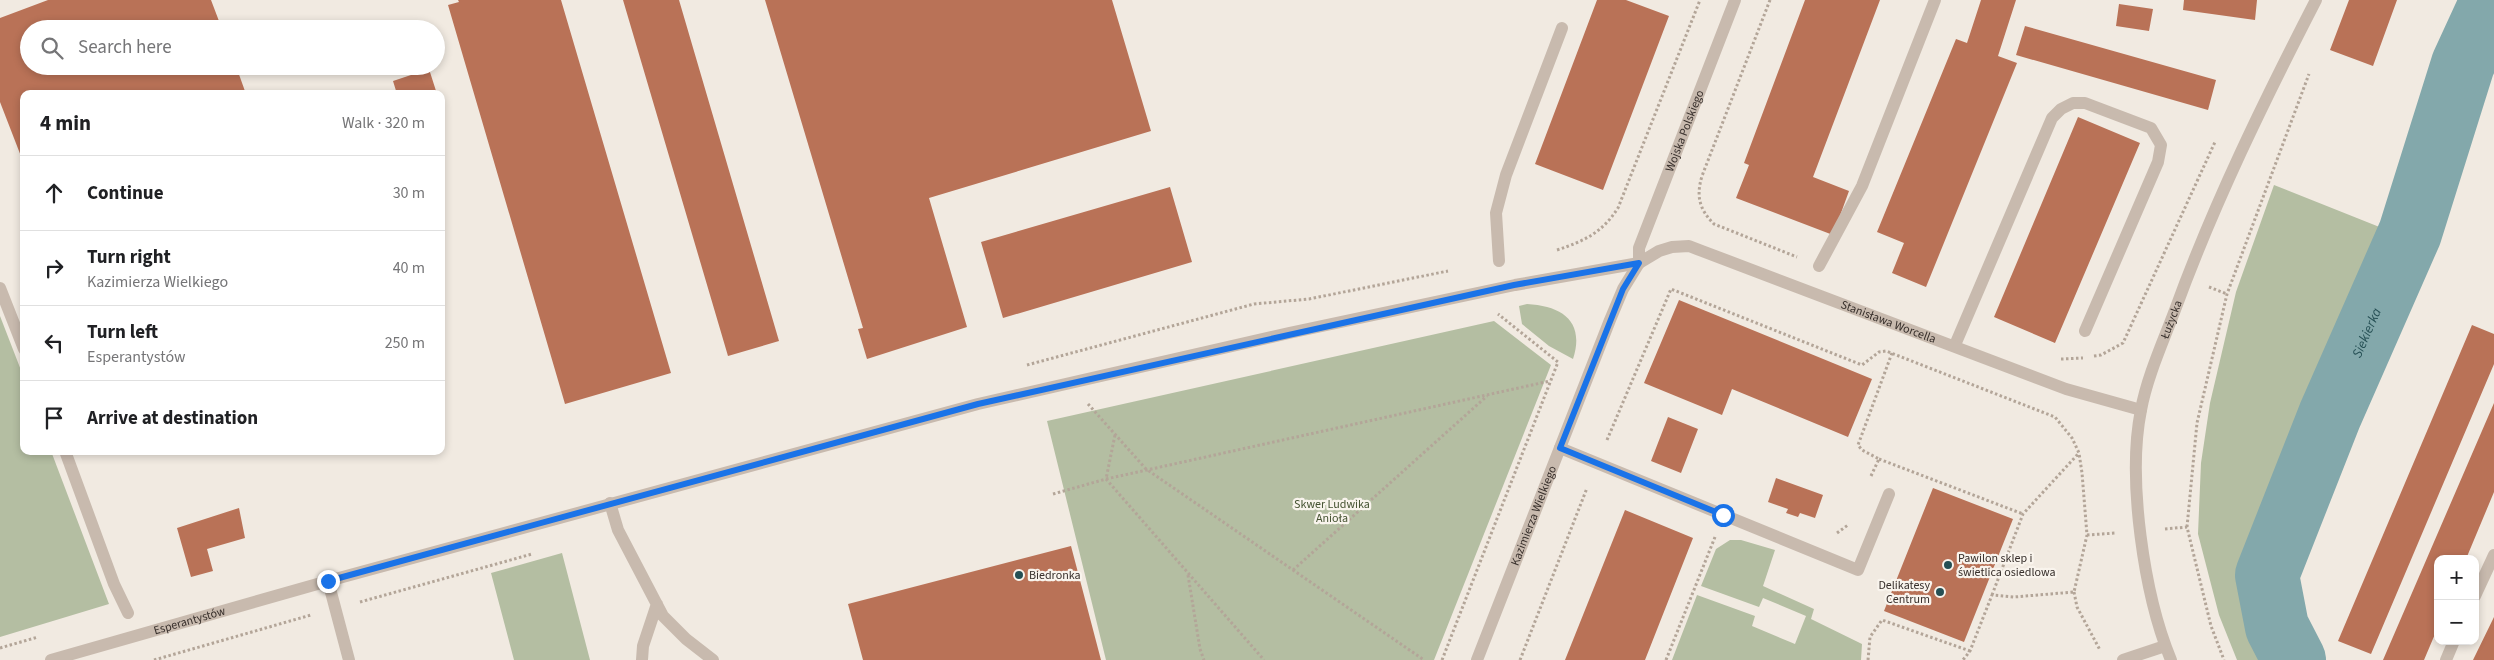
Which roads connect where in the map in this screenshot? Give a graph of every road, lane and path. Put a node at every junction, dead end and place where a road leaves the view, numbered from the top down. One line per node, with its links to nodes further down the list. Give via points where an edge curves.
1 (1700, 0): 9 (path)
2 (1735, 0): 11 (street, Wojska Polskiego, via 1639,248)
3 (1770, 0): 12 (path, via 1702,176 1699,200 1714,224)
4 (1935, 0): 12 (street, via 1862,186)
5 (2316, 0): 25 (street, Łużycka, via 2259,109 2227,183 2187,278)
6 (1562, 28): 10 (street, via 1496,213)
7 (2310, 71): 15 (path)
8 (2216, 139): 21 (path, via 2123,343 2101,355)
9 (1642, 152)
10 (1499, 261)
11 (1639, 263): 19 (street, Stanisława Worcella, via 1659,251 1689,246); 28 (street, Kazimierza Wielkiego, via 1623,289); 38 (street, Esperantystów, via 1514,285 978,404)
12 (1819, 266)
13 (2206, 286): 15 (path)
14 (0, 288): 18 (street)
15 (2227, 294): 42 (path, via 2196,423)
16 (1495, 312): 22 (path, via 1558,362)
17 (2085, 331): 19 (street, via 2158,162 2161,144 2158,136 2145,125 2085,102 2073,103 2052,118)
18 (20, 339)
19 (1954, 345): 25 (street, Stanisława Worcella, via 2066,388)
20 (1892, 353): 27 (path, via 1879,352 1862,365 1671,289); 29 (path, via 2055,417); 31 (path, via 1858,445)
21 (2058, 358)
22 (1551, 381): 23 (path); 72 (path)
23 (1488, 395): 32 (path); 49 (path)
24 (1096, 401): 26 (path, via 1087,403)
25 (2140, 410): 60 (street, Łużycka, via 2139,531)
26 (1115, 435): 32 (path); 34 (path)
27 (1605, 445)
28 (1560, 448): 40 (street); 73 (street, Kazimierza Wielkiego)
29 (2079, 453): 39 (path); 46 (path)
30 (66, 455): 57 (street, via 114,584)
31 (1879, 459): 33 (path); 39 (path)
32 (1146, 470): 34 (path); 49 (path)
33 (1871, 477)
34 (1106, 479): 36 (path); 50 (path)
35 (1587, 488): 74 (path)
36 (1053, 494)
37 (1889, 494): 40 (street, via 1858,570)
38 (610, 503): 51 (street, Esperantystów); 55 (street, via 618,530)
39 (2023, 514): 54 (path)
40 (1723, 515): 75 (path)
41 (1852, 518): 45 (path, via 1839,533)
42 (2187, 527): 43 (path); 80 (path, via 2211,626)
43 (2165, 529)
44 (2119, 533): 46 (path)
45 (1833, 534)
46 (2087, 535): 53 (path)
47 (533, 554): 56 (path)
48 (2494, 555): 52 (street)
49 (1293, 570): 71 (path)
50 (1188, 573): 69 (path); 70 (path)
51 (328, 581): 56 (street); 64 (street, Esperantystów)
52 (2479, 587)
53 (2074, 592): 54 (path, via 2014,597); 63 (path, via 2077,607)
54 (1992, 595): 62 (path)
55 (657, 604): 67 (street, via 643,646); 68 (street, via 663,616)
56 (335, 608): 65 (path); 66 (street)
57 (128, 613)
58 (11, 645): 61 (path)
59 (2452, 645): 81 (street)
60 (2165, 646): 78 (street); 79 (street, Łużycka)
61 (0, 648)
62 (1970, 651): 76 (path, via 1882,620 1870,637); 77 (path)
63 (2102, 652)
64 (51, 660)
65 (154, 660)
66 (349, 660)
67 (642, 660)
68 (713, 660)
69 (1204, 660)
70 (1264, 660)
71 (1424, 660)
72 (1442, 660)
73 (1477, 660)
74 (1520, 660)
75 (1666, 660)
76 (1868, 660)
77 (1962, 660)
78 (2124, 660)
79 (2171, 660)
80 (2224, 660)
81 (2446, 660)

